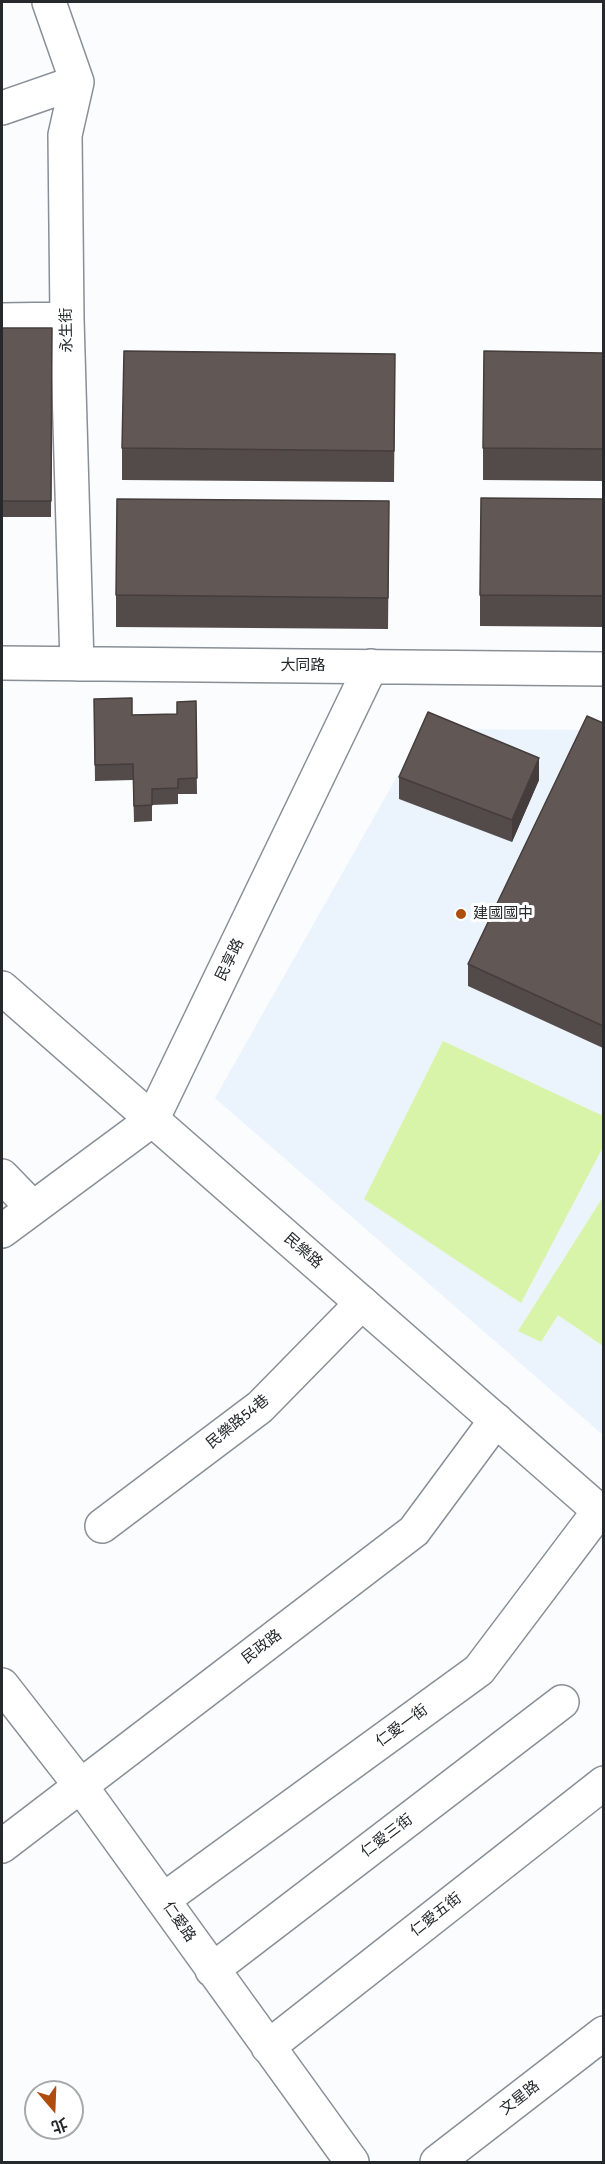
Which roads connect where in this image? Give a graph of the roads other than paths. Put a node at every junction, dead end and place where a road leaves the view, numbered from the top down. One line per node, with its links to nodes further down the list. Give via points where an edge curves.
1 (50, 2): 2 (street)
2 (77, 82): 3 (street); 4 (street, 永生街, via 65,135)
3 (2, 108)
4 (67, 319): 5 (street); 7 (street, 永生街)
5 (2, 320)
6 (2, 663): 7 (street, 大同路)
7 (77, 664): 8 (street, 大同路)
8 (371, 666): 9 (street, 大同路); 11 (street, 民享路)
9 (603, 669)
10 (2, 988): 11 (street, 民樂路)
11 (152, 1120): 13 (street, 民享路); 15 (street, 民樂路)
12 (2, 1176): 13 (street)
13 (33, 1208): 14 (street, 民享路)
14 (2, 1231)
15 (362, 1303): 16 (street, 民樂路); 18 (street, 民樂路54巷, via 260,1407)
16 (496, 1420): 17 (street, 民樂路); 22 (street, 民政路, via 414,1532)
17 (601, 1513): 24 (street, 仁愛一街, via 479,1670)
18 (102, 1526)
19 (2, 1685): 22 (street, 仁愛路)
20 (562, 1702): 25 (street, 仁愛三街)
21 (603, 1783): 27 (street, 仁愛五街)
22 (80, 1785): 23 (street, 民政路); 24 (street, 仁愛路)
23 (2, 1846)
24 (163, 1900): 25 (street, 仁愛路)
25 (212, 1970): 27 (street, 仁愛路)
26 (603, 2033): 29 (street, 文星路)
27 (268, 2047): 28 (street, 仁愛路)
28 (352, 2163)
29 (437, 2163)

